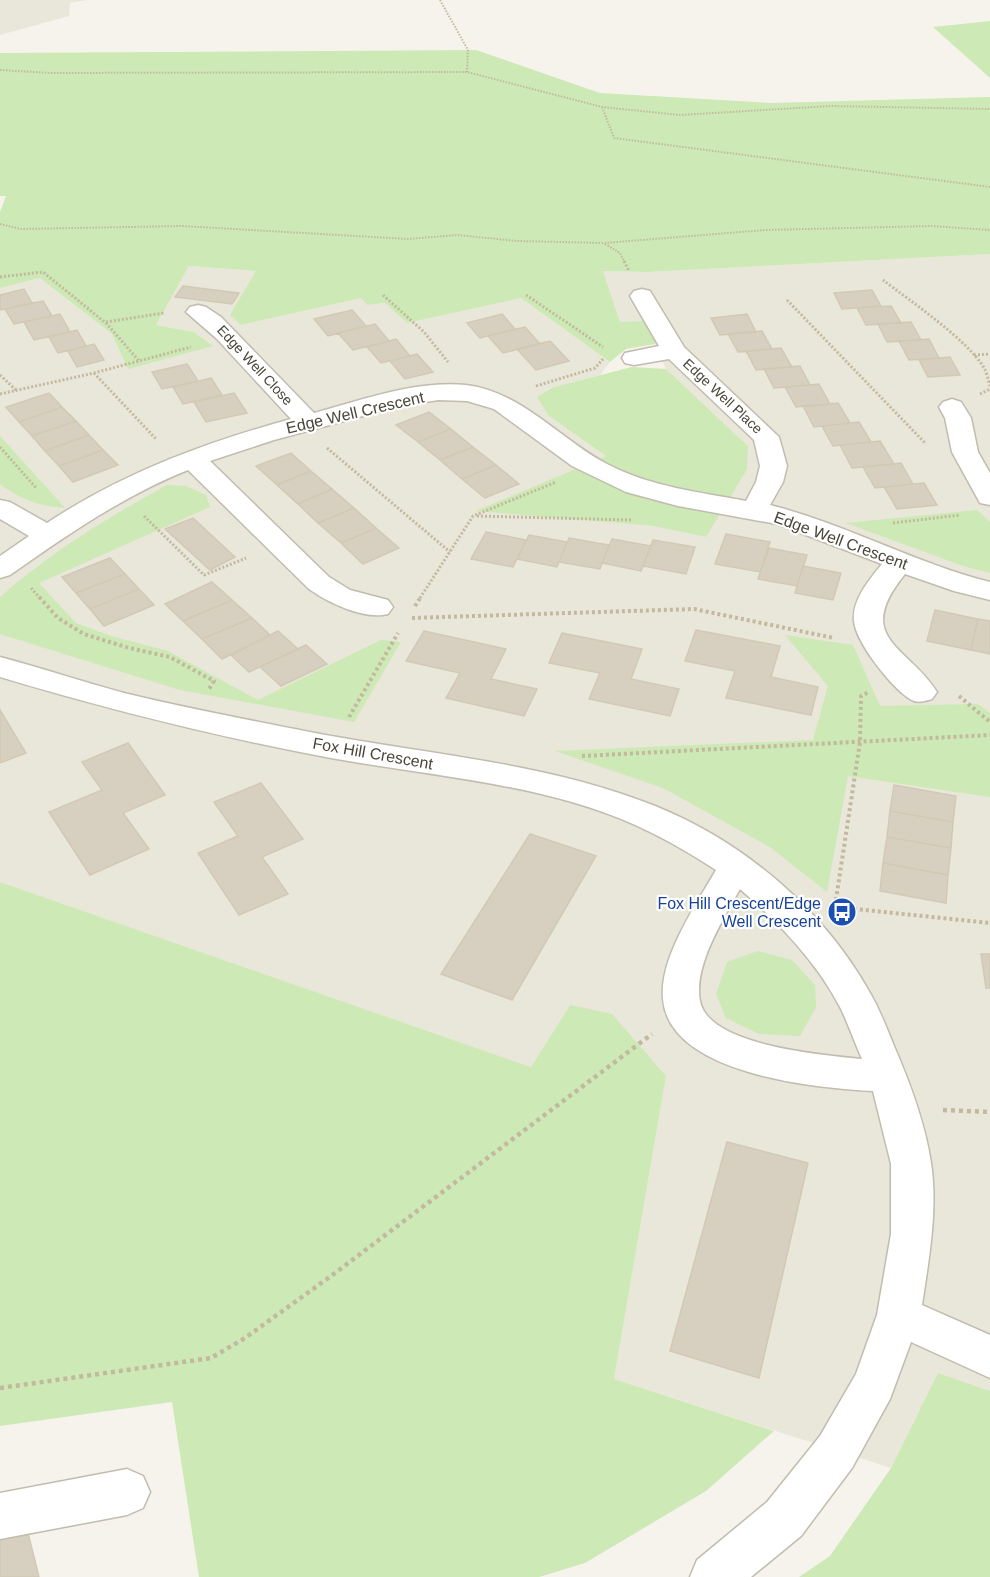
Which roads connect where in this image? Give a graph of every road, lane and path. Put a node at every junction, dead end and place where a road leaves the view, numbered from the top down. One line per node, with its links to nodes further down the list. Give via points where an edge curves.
1 (440, 0): 3 (path, via 468,50)
2 (0, 70): 3 (path)
3 (467, 72): 4 (path)
4 (602, 107): 5 (path, via 680,115 831,106); 6 (path, via 614,138)
5 (990, 109)
6 (990, 187)
7 (0, 224): 9 (path, via 21,229 182,226 408,239 457,235)
8 (990, 230): 9 (path, via 932,226 765,230)
9 (604, 243): 14 (path, via 620,253)
10 (0, 277): 17 (path, via 43,272)
11 (883, 280): 21 (path)
12 (383, 295): 28 (path, via 424,332)
13 (526, 295): 30 (path, via 610,352 595,368 535,387)
14 (642, 296): 19 (street, Edge Well Place)
15 (787, 300): 36 (path, via 944,461)
16 (198, 312): 17 (path); 18 (street, Edge Well Close)
17 (105, 322): 23 (path)
18 (230, 337): 23 (path); 32 (street, Edge Well Close)
19 (674, 351): 22 (street, Edge Well Place); 39 (street, Edge Well Place, via 766,436 774,452 774,471)
20 (990, 354): 21 (path)
21 (974, 355): 26 (path, via 986,369)
22 (634, 358)
23 (139, 361): 24 (path)
24 (94, 373): 27 (path); 34 (path)
25 (0, 375): 27 (path)
26 (990, 386)
27 (16, 391): 29 (path)
28 (467, 393): 30 (street, Edge Well Crescent); 32 (street, Edge Well Crescent, via 412,396)
29 (0, 394)
30 (509, 406): 35 (street, Edge Well Crescent)
31 (952, 407): 36 (street, via 965,452)
32 (303, 423): 34 (street, Edge Well Crescent); 46 (path)
33 (0, 447): 44 (path)
34 (186, 461): 37 (street, Edge Well Crescent); 45 (street)
35 (592, 467): 39 (street, Edge Well Crescent, via 650,490); 41 (path)
36 (984, 486)
37 (120, 493): 44 (street, Edge Well Crescent); 45 (path, via 204,575)
38 (0, 508): 44 (street)
39 (754, 509): 47 (street, Edge Well Crescent, via 824,530)
40 (968, 515): 43 (path)
41 (473, 516): 42 (path); 46 (path)
42 (636, 520)
43 (890, 523)
44 (58, 529): 48 (street, Edge Well Crescent)
45 (280, 544): 50 (street, via 319,583 340,597)
46 (450, 552): 51 (path)
47 (900, 561): 49 (street, Edge Well Crescent); 52 (street, via 876,592 869,609 868,626)
48 (4, 566): 55 (path, via 58,618 84,634 170,657 214,681)
49 (990, 591)
50 (378, 607): 51 (path)
51 (407, 618): 52 (path, via 694,609); 59 (path)
52 (877, 646): 54 (street)
53 (0, 667): 55 (street, Fox Hill Crescent)
54 (912, 683): 56 (path, via 936,677); 58 (path, via 861,696)
55 (188, 718): 59 (street, Fox Hill Crescent)
56 (990, 722)
57 (990, 735): 58 (path)
58 (860, 742): 60 (path); 63 (path)
59 (331, 747): 61 (street, Fox Hill Crescent, via 539,782 592,797 653,819)
60 (576, 756)
61 (736, 866): 62 (street, Fox Hill Crescent); 65 (street, via 688,956 682,984)
62 (776, 900): 63 (path); 66 (street, Fox Hill Crescent, via 820,946 856,1001)
63 (835, 907): 64 (path)
64 (990, 922)
65 (684, 1010): 66 (street, via 691,1024 716,1044 753,1058 833,1074); 69 (path, via 293,1304 211,1358)
66 (887, 1077): 67 (street, Fox Hill Crescent, via 911,1164 912,1234)
67 (899, 1315): 68 (street); 72 (street, Fox Hill Crescent, via 874,1384 836,1452 784,1519)
68 (990, 1357)
69 (0, 1388)
70 (127, 1492): 71 (street)
71 (0, 1516)
72 (714, 1577)

